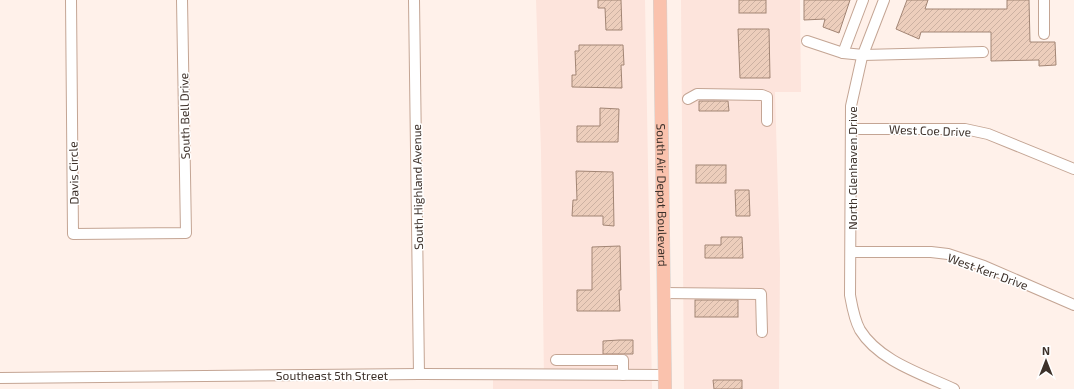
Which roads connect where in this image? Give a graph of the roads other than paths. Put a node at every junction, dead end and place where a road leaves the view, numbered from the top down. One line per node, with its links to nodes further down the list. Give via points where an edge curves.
1 (71, 0): 17 (street, Davis Circle, via 74,234)
2 (182, 0): 17 (street, South Bell Drive)
3 (414, 0): 23 (street, South Highland Avenue)
4 (660, 0): 19 (main road, South Air Depot Boulevard)
5 (863, 0): 11 (street)
6 (884, 0): 12 (street, North Glenhaven Drive)
7 (1044, 0): 8 (street)
8 (1044, 34)
9 (807, 41): 11 (street)
10 (983, 52): 12 (street)
11 (843, 53): 12 (street)
12 (863, 55): 15 (street, North Glenhaven Drive, via 851,106)
13 (688, 99): 14 (street, via 696,94 762,95 767,97)
14 (767, 121)
15 (851, 128): 16 (street, West Coe Drive, via 941,128 973,131 988,134); 18 (street, North Glenhaven Drive)
16 (1074, 170)
17 (186, 233)
18 (851, 252): 20 (street, West Kerr Drive, via 948,254 984,266); 28 (street, North Glenhaven Drive, via 850,295 854,316 874,348 890,359)
19 (664, 293): 21 (street, via 762,294); 25 (main road, South Air Depot Boulevard)
20 (1074, 305)
21 (762, 332)
22 (556, 360): 24 (street, via 623,360)
23 (419, 374): 24 (street, Southeast 5th Street); 26 (street, Southeast 5th Street)
24 (623, 375): 25 (street, Southeast 5th Street)
25 (665, 375): 27 (main road, South Air Depot Boulevard)
26 (0, 378)
27 (665, 389)
28 (954, 389)

